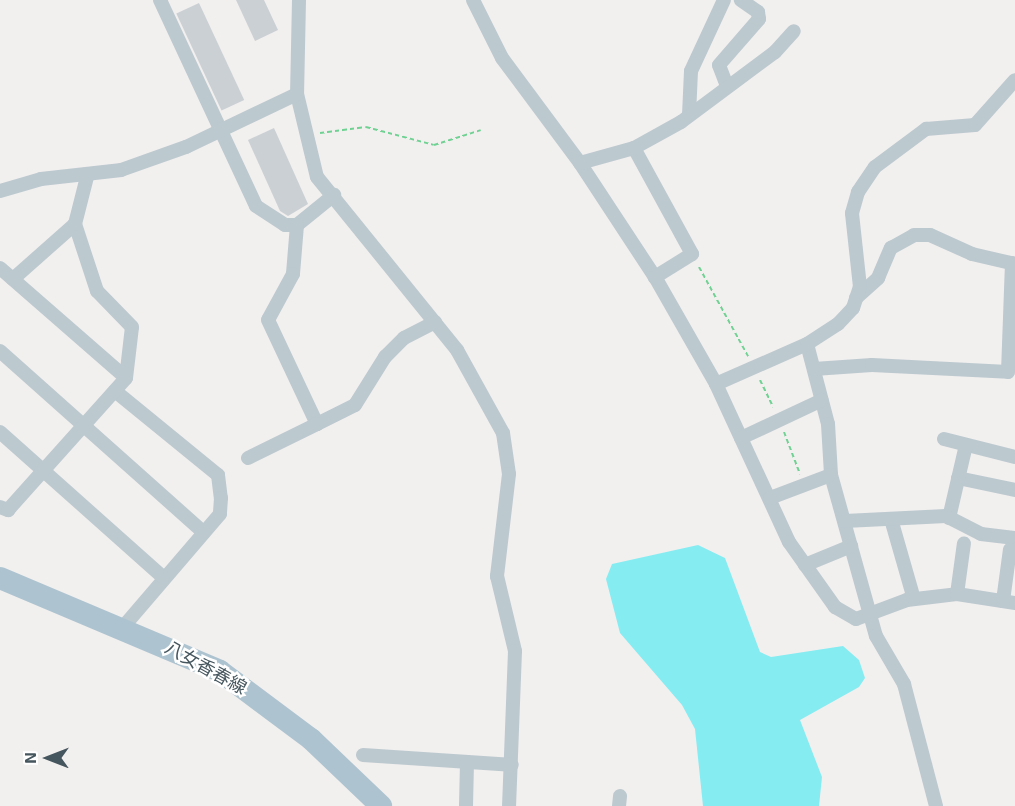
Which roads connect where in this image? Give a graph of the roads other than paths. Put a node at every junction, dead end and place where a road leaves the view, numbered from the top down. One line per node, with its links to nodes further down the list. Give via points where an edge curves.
1 (160, 0): 11 (street)
2 (299, 0): 9 (street)
3 (472, 0): 13 (street, via 502,58)
4 (724, 0): 10 (street, via 692,71)
5 (741, 0): 8 (street, via 758,12 759,19 719,66)
6 (794, 32): 8 (street, via 775,52)
7 (1015, 80): 20 (street, via 975,125 926,129 875,167 858,192 852,213)
8 (727, 86): 10 (street)
9 (297, 94): 11 (street); 16 (street, via 316,177)
10 (689, 115): 12 (street)
11 (218, 132): 14 (street, via 121,170); 18 (street, via 256,206 285,225)
12 (634, 148): 13 (street); 23 (street, via 692,254)
13 (580, 163): 23 (street)
14 (87, 177): 15 (street, via 41,179); 17 (street)
15 (0, 191)
16 (334, 195): 18 (street); 26 (street)
17 (75, 224): 24 (street); 30 (street, via 97,291 132,327)
18 (297, 225): 34 (street, via 293,274 268,320)
19 (889, 253): 20 (street); 21 (street, via 903,238 930,235 972,254); 25 (street, via 878,278)
20 (860, 256): 25 (street)
21 (1014, 264): 29 (street, via 1008,372 872,365)
22 (0, 268): 24 (street)
23 (655, 277): 31 (street)
24 (13, 279): 30 (street)
25 (856, 298): 27 (street, via 838,324)
26 (435, 322): 34 (street, via 404,338 385,357 355,405); 65 (street, via 457,350 503,433 509,474 497,576 515,651)
27 (807, 344): 29 (street); 31 (street)
28 (0, 351): 35 (street)
29 (814, 369): 33 (street)
30 (126, 378): 32 (street)
31 (716, 384): 37 (street)
32 (115, 391): 35 (street); 51 (street, via 218,475 220,514)
33 (822, 400): 37 (street); 43 (street)
34 (317, 424): 41 (street)
35 (84, 425): 42 (street); 51 (street)
36 (0, 432): 42 (street)
37 (741, 438): 46 (street)
38 (944, 439): 39 (street)
39 (966, 445): 40 (street); 44 (street)
40 (1015, 457)
41 (248, 458)
42 (43, 470): 47 (street, via 8,510); 56 (street)
43 (831, 475): 46 (street); 50 (street)
44 (958, 478): 45 (street); 48 (street)
45 (1015, 490)
46 (770, 498): 55 (street)
47 (0, 507)
48 (949, 518): 49 (street); 53 (street, via 981,534)
49 (891, 519): 50 (street); 59 (street)
50 (845, 521): 54 (street)
51 (203, 532): 56 (street)
52 (964, 543): 58 (street)
53 (1012, 543): 60 (street)
54 (851, 546): 55 (street); 61 (street)
55 (805, 565): 61 (street, via 847,617)
56 (162, 577): 62 (street)
57 (0, 578): 62 (main road, 八女香春線)
58 (957, 594): 59 (street); 60 (street)
59 (914, 599): 61 (street)
60 (1009, 602)
61 (871, 615): 69 (street, via 876,636 904,684)
62 (124, 626): 66 (main road, 八女香春線, via 250,690)
63 (363, 755): 64 (street)
64 (467, 762): 65 (street); 67 (street)
65 (512, 765): 68 (street)
66 (381, 806)
67 (466, 806)
68 (509, 806)
69 (936, 806)

